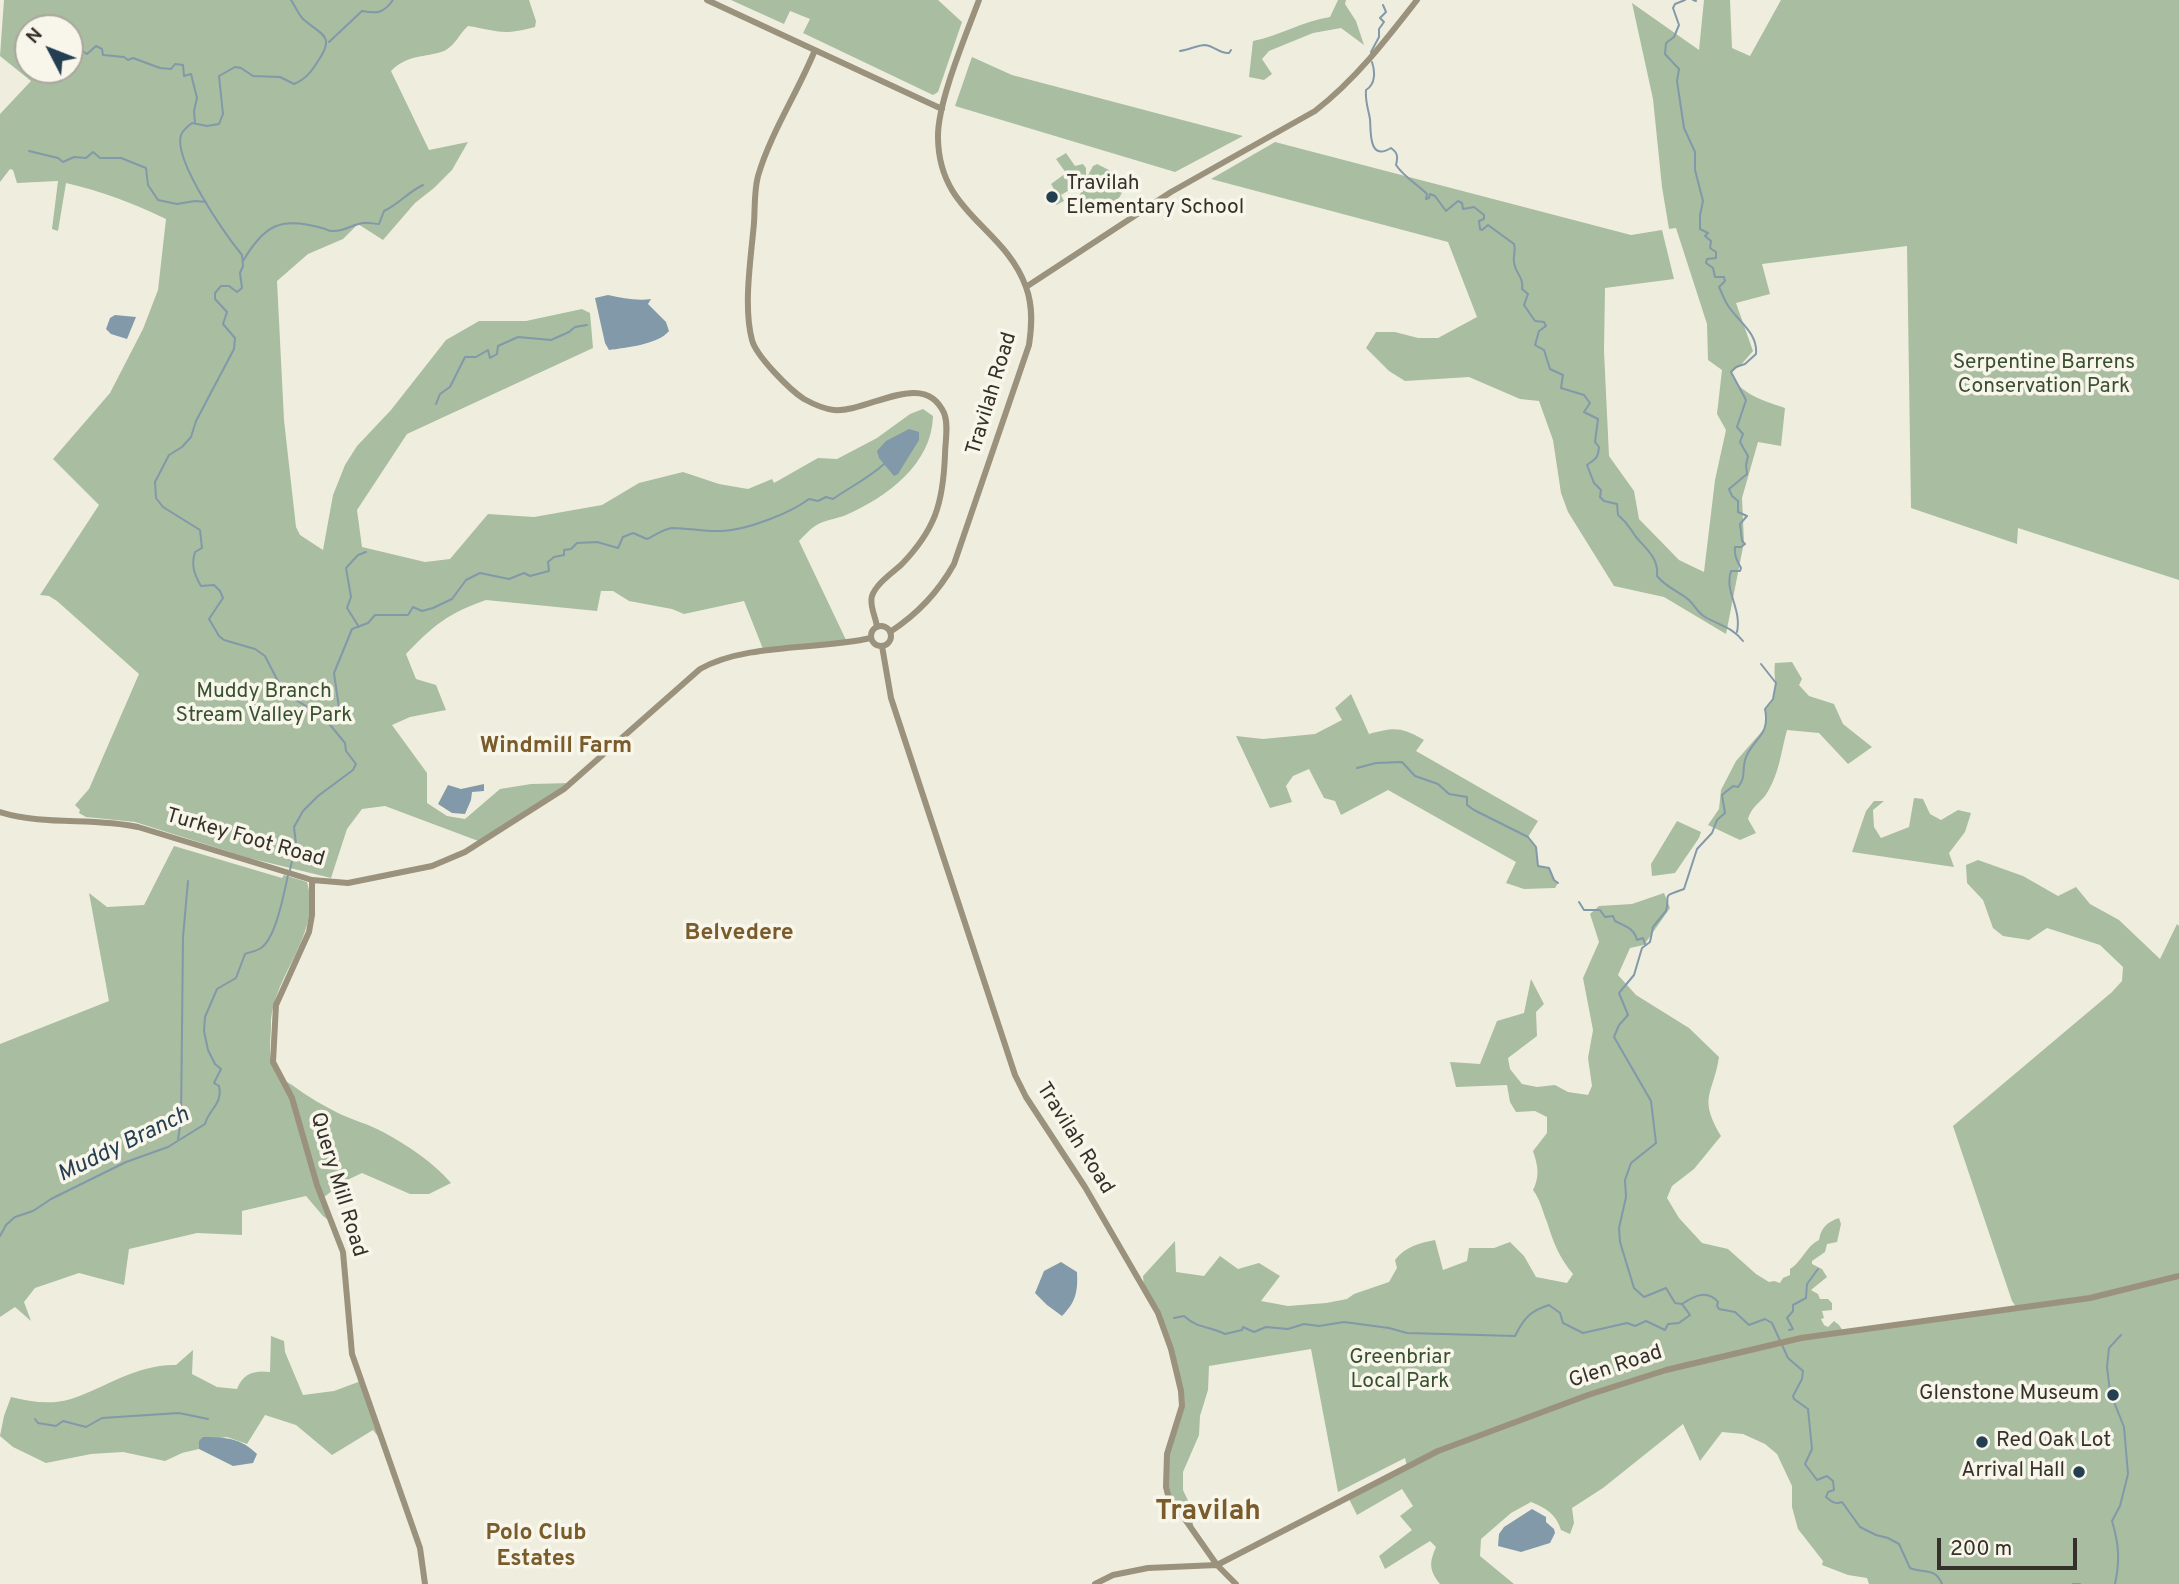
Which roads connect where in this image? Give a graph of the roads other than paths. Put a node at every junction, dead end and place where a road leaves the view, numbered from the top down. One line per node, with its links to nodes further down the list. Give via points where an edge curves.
1 (707, 0): 4 (main road)
2 (979, 0): 5 (main road)
3 (1417, 0): 6 (main road, via 1372,56 1315,111 1171,192)
4 (815, 50): 5 (main road); 7 (main road, via 758,177 750,270 752,340 794,391 817,406 840,410 920,393 937,402 946,416 944,476 936,518 920,543 874,593)
5 (942, 109): 6 (main road, via 937,136 948,184 961,206 1009,256)
6 (1026, 287): 8 (main road, Travilah Road, via 1031,314 1029,345 962,547 938,589)
7 (877, 627): 8 (main road); 9 (main road)
8 (890, 632): 10 (main road, via 890,641)
9 (871, 638): 10 (main road); 12 (main road, Turkey Foot Road, via 709,664 564,789 465,852 432,866 388,876 348,883)
10 (882, 646): 14 (main road, Travilah Road, via 891,698 1015,1075 1158,1313 1171,1349 1182,1406 1167,1454 1166,1488 1173,1506)
11 (0, 812): 12 (main road, Turkey Foot Road, via 25,819 138,827)
12 (312, 880): 15 (main road, Query Mill Road, via 309,932 276,1004 274,1062 292,1098 317,1185 344,1252 352,1354 421,1548)
13 (2179, 1276): 14 (main road, Glen Road, via 2090,1298 1836,1332 1666,1370 1438,1451)
14 (1217, 1565): 16 (main road, Glen Road, via 1148,1568); 17 (main road, Travilah Road)
15 (425, 1584)
16 (1095, 1584)
17 (1236, 1584)

